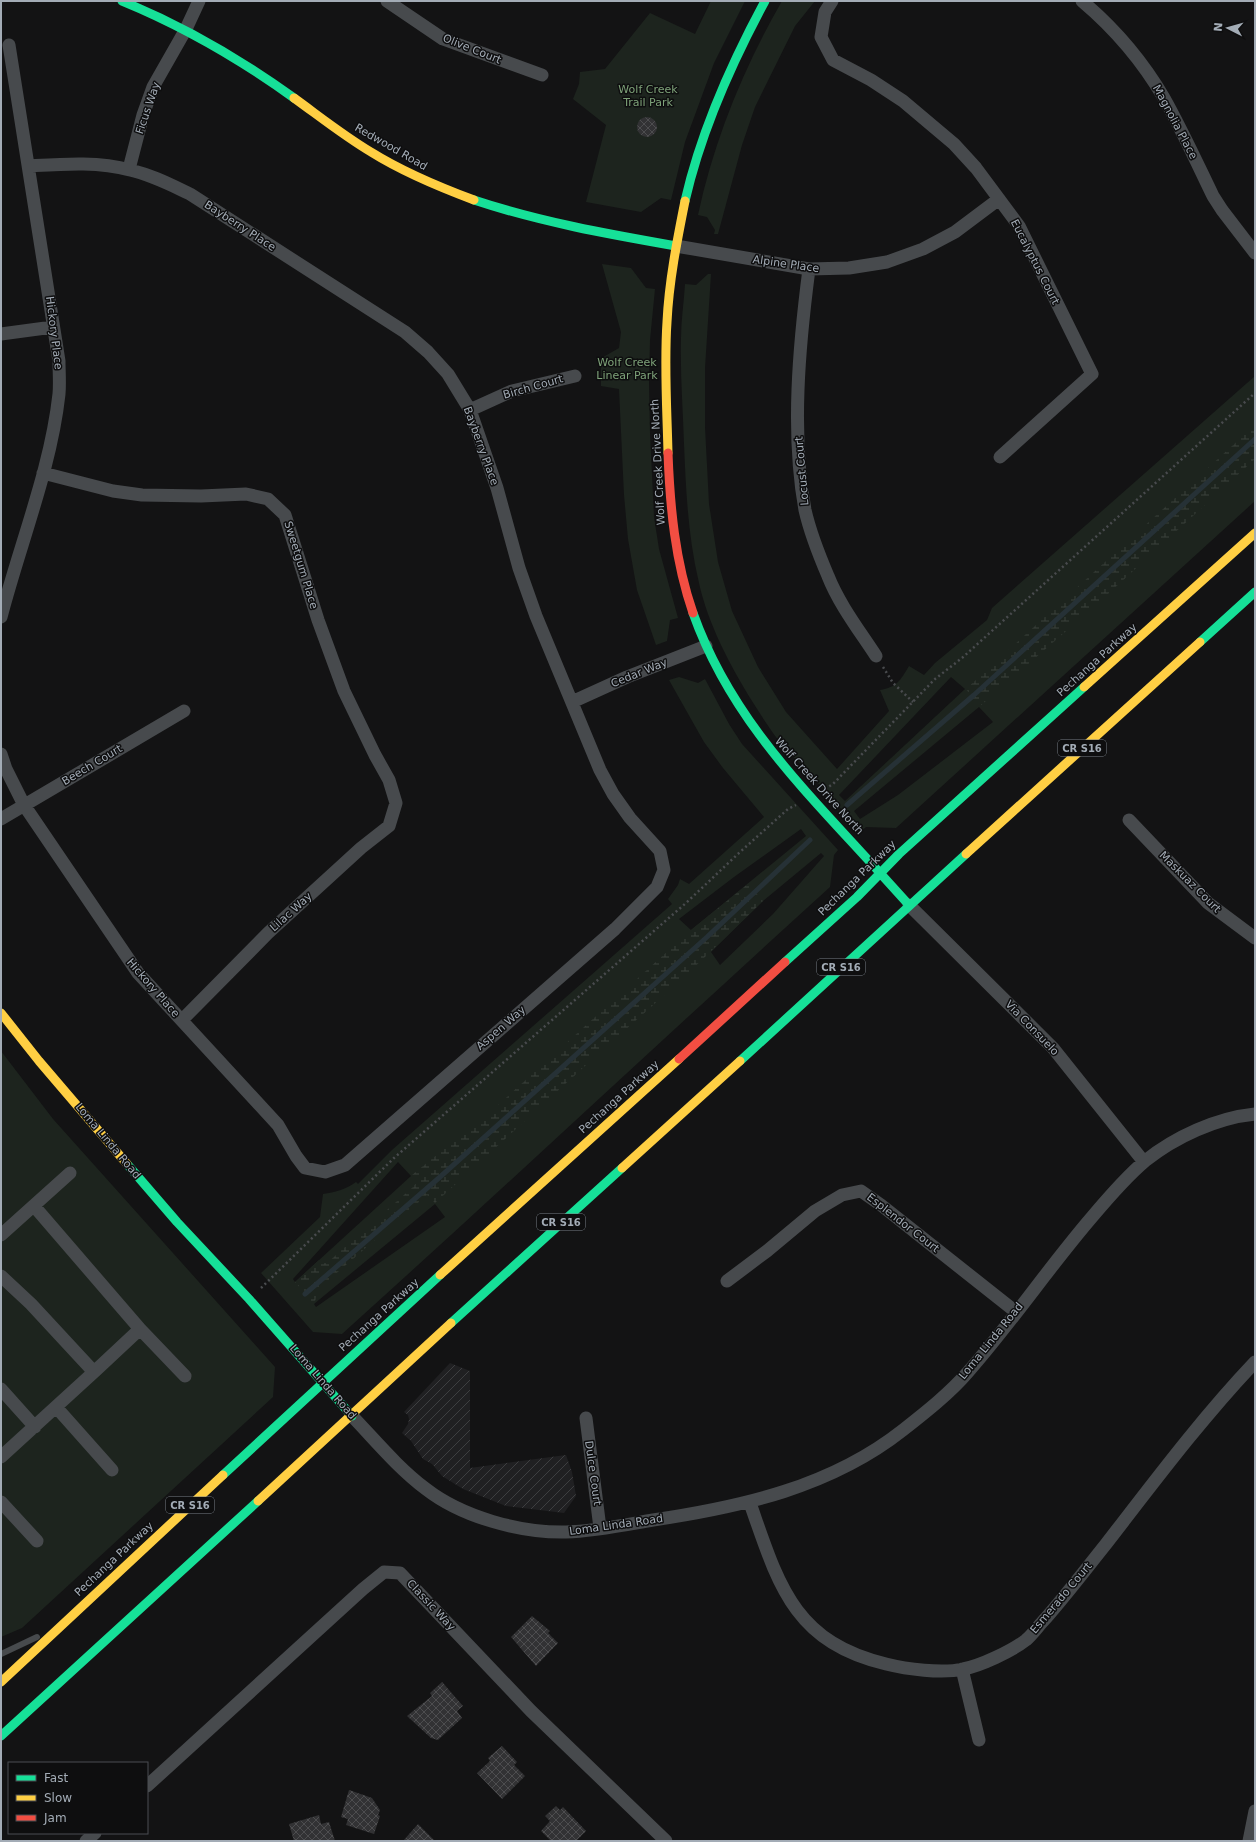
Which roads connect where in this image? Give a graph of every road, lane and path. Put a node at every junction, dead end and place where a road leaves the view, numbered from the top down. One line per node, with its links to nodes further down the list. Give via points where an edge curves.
1 (122, 1): 7 (main road, Redwood Road)
2 (199, 1): 7 (street, Ficus Way)
3 (387, 1): 9 (street, Olive Court, via 443,38)
4 (765, 1): 13 (main road, Wolf Creek Drive North, via 735,57 715,105 686,195)
5 (832, 1): 12 (street, Eucalyptus Court, via 824,12 820,37 833,60 903,101 954,144)
6 (1082, 1): 14 (street, Magnolia Place, via 1100,16 1148,74 1163,97 1213,196)
7 (186, 28): 11 (street, Ficus Way, via 153,87 142,115); 13 (main road, Redwood Road, via 266,78 386,161 435,186 485,205 578,230)
8 (9, 45): 10 (street, Hickory Place)
9 (542, 75)
10 (29, 166): 11 (street, Bayberry Place, via 96,165); 16 (street, Hickory Place)
11 (129, 169): 20 (street, Bayberry Place, via 190,194 405,332 448,374)
12 (999, 199): 15 (street, Alpine Place, via 955,232 916,252 887,262 850,268); 21 (street, Eucalyptus Court, via 1019,226 1092,374)
13 (676, 246): 15 (street, Alpine Place); 26 (main road, Wolf Creek Drive North, via 667,320 666,390 670,490 681,574 692,612)
14 (1255, 253)
15 (809, 269): 27 (street, Locust Court, via 799,356 798,396 801,481 806,511 813,539 828,577 845,609)
16 (54, 327): 17 (street); 22 (street, Hickory Place, via 59,360 59,392 54,428)
17 (1, 334)
18 (575, 376): 20 (street, Birch Court, via 512,391)
19 (1255, 393): 29 (path, via 962,658 935,679)
20 (470, 410): 28 (street, Bayberry Place, via 497,488 519,568)
21 (1000, 457)
22 (43, 473): 25 (street, Hickory Place); 33 (street, Sweetgum Place, via 113,491 142,495 246,494 268,499 285,516 344,691 389,780)
23 (1255, 533): 38 (main road, Pechanga Parkway / CR S16)
24 (1255, 592): 39 (main road, CR S16)
25 (1, 616)
26 (706, 646): 28 (street, Cedar Way); 32 (main road, Wolf Creek Drive North, via 744,715 774,758)
27 (876, 656): 29 (path, via 893,683)
28 (572, 702): 37 (street, Bayberry Place, via 600,770 613,794 630,818 660,851)
29 (913, 702): 32 (path, via 833,784)
30 (184, 711): 34 (street, Beech Court)
31 (1, 754): 34 (street, Hickory Place)
32 (811, 798): 38 (main road, Wolf Creek Drive North); 51 (path, via 788,809 686,903 394,1158)
33 (396, 803): 42 (street, Lilac Way, via 389,826 361,848 268,933)
34 (24, 805): 35 (street, Beech Court); 42 (street, Hickory Place, via 138,973)
35 (1, 819)
36 (1129, 820): 40 (street, Maskuaz Court, via 1208,903)
37 (664, 870): 45 (street, Aspen Way, via 657,887 616,929 345,1165)
38 (880, 873): 39 (main road, Wolf Creek Drive North); 57 (main road, Pechanga Parkway / CR S16, via 839,914)
39 (909, 905): 44 (street, Via Consuelo, via 1053,1048); 60 (main road, CR S16)
40 (1255, 938)
41 (1, 1013): 51 (main road, Loma Linda Road, via 177,1222)
42 (182, 1020): 45 (street, Hickory Place, via 278,1125 305,1168)
43 (1255, 1114): 44 (street, Loma Linda Road, via 1213,1124 1178,1139)
44 (1144, 1162): 52 (street, Loma Linda Road, via 1096,1212)
45 (325, 1172)
46 (70, 1173): 47 (street)
47 (34, 1206): 48 (street); 53 (street)
48 (1, 1235)
49 (1, 1276): 55 (street, via 31,1304)
50 (727, 1281): 52 (street, Esplendor Court, via 814,1211 842,1195 861,1191)
51 (249, 1299): 57 (main road, Loma Linda Road)
52 (1016, 1312): 66 (street, Loma Linda Road, via 967,1373 901,1432 855,1463 806,1485)
53 (140, 1329): 55 (street); 56 (street)
54 (1255, 1362): 71 (street, Esmerado Court, via 1178,1450 1064,1597 1026,1640 1002,1654)
55 (94, 1372): 59 (street)
56 (186, 1376)
57 (322, 1382): 60 (main road, Loma Linda Road); 69 (main road, Pechanga Parkway / CR S16)
58 (1, 1389): 62 (street)
59 (56, 1408): 62 (street); 64 (street)
60 (352, 1416): 67 (street, Loma Linda Road, via 401,1469 428,1491 456,1508 488,1520 522,1528 565,1532); 73 (main road, CR S16)
61 (586, 1418): 67 (street, Dulce Court)
62 (35, 1427): 63 (street)
63 (1, 1457)
64 (112, 1470)
65 (1, 1502): 68 (street)
66 (750, 1503): 67 (street, Loma Linda Road); 71 (street, Esmerado Court, via 777,1578 809,1625 849,1652 877,1662 904,1668)
67 (600, 1528)
68 (37, 1541)
69 (59, 1628): 70 (lane); 72 (main road, Pechanga Parkway / CR S16)
70 (1, 1654)
71 (962, 1669): 74 (street)
72 (1, 1682)
73 (1, 1736)
74 (979, 1740)
75 (148, 1785): 79 (street, Classic Way, via 363,1589 384,1572 400,1573 531,1711)
76 (1255, 1812): 80 (street)
77 (94, 1834): 78 (street)
78 (86, 1841)
79 (666, 1841)
80 (1249, 1841)

